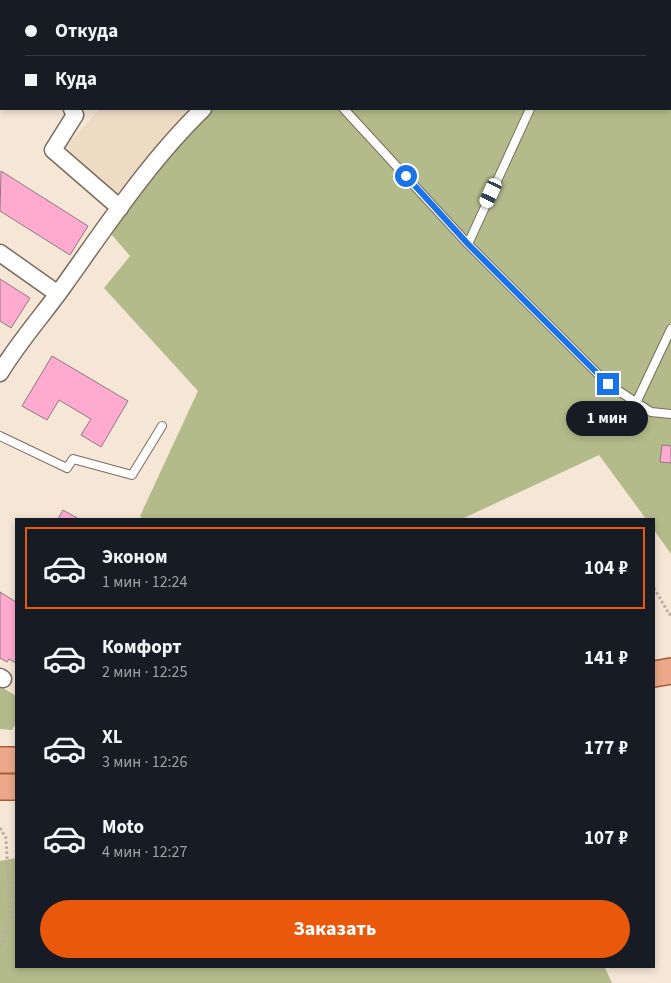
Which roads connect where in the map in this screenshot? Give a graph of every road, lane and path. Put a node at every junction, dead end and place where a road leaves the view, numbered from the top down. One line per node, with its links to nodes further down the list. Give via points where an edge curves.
1 (202, 110): 5 (street, via 183,128)
2 (345, 110): 6 (lane)
3 (530, 110): 6 (lane)
4 (76, 111): 5 (street, via 53,150)
5 (120, 208): 8 (street)
6 (468, 244): 12 (lane, via 608,384)
7 (0, 253): 8 (street)
8 (58, 294): 10 (street)
9 (671, 329): 12 (lane)
10 (6, 348): 11 (street)
11 (0, 373)
12 (636, 402): 13 (lane, via 651,412)
13 (671, 414)
14 (162, 426): 15 (lane, via 132,475 73,459 67,468)
15 (0, 436)
16 (655, 590): 17 (path)
17 (671, 614)
18 (671, 671): 19 (main road)
19 (655, 674)
20 (0, 760): 21 (main road)
21 (15, 760)
22 (0, 787): 23 (main road)
23 (15, 787)
24 (0, 828): 25 (path, via 6,838 10,915)
25 (0, 950)

